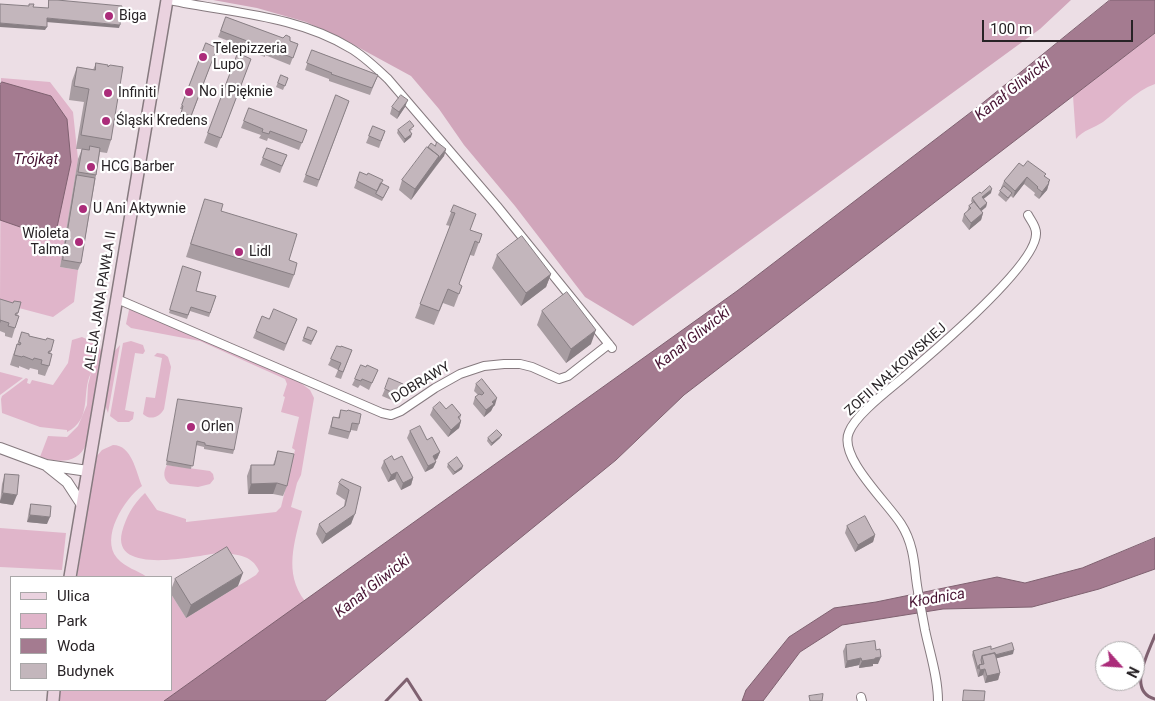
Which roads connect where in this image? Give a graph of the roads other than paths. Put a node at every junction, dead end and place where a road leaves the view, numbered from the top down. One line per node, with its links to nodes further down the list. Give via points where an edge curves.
1 (169, 0): 3 (main road, ALEJA JANA PAWŁA II); 3 (street, DOBRAWY, via 265,17 315,31 368,61 388,79 497,206 611,346 559,379 520,364 484,366 460,374 391,415)
2 (1028, 216): 9 (street, ZOFII NAŁKOWSKIEJ, via 1036,233 1035,243 1027,257 957,331 860,416 848,432 850,456 907,535 938,687)
3 (117, 299): 6 (main road, ALEJA JANA PAWŁA II)
4 (0, 448): 5 (street)
5 (46, 465): 6 (street); 7 (street, via 68,482)
6 (88, 472): 7 (main road, ALEJA JANA PAWŁA II)
7 (82, 505): 8 (main road, ALEJA JANA PAWŁA II)
8 (70, 576)
9 (938, 701)

